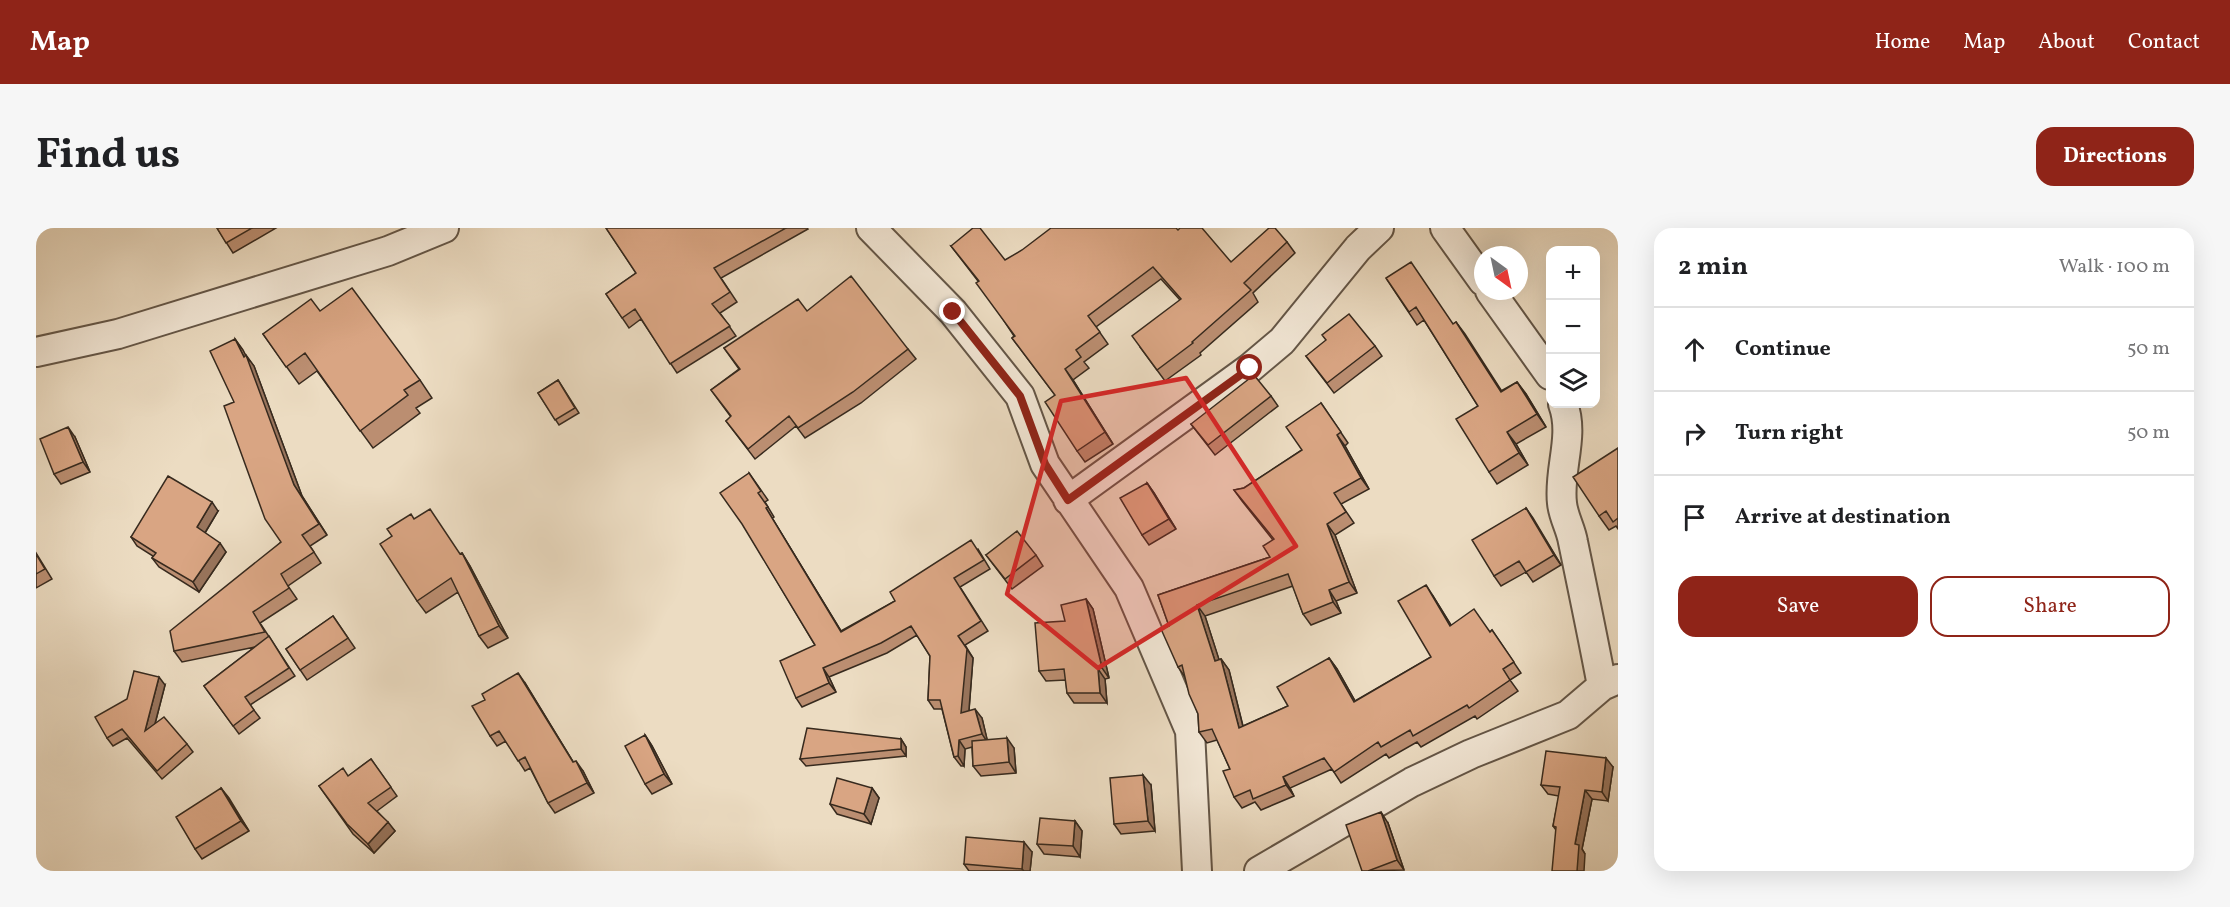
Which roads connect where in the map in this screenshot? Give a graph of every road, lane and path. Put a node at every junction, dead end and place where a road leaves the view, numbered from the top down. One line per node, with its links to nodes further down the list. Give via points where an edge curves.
1 (444, 228): 7 (street, via 388,251 118,334)
2 (871, 228): 10 (street, via 953,312 1020,396 1045,464)
3 (1379, 228): 10 (street, via 1282,341)
4 (1445, 228): 5 (street)
5 (1474, 268)
6 (1497, 300): 8 (street)
7 (36, 352)
8 (1546, 368)
9 (1565, 408): 11 (street, via 1568,415 1562,504)
10 (1068, 500): 12 (street, via 1129,588 1190,731)
11 (1610, 682): 13 (street, via 1568,715 1412,782)
12 (1197, 871)
13 (1259, 871)

